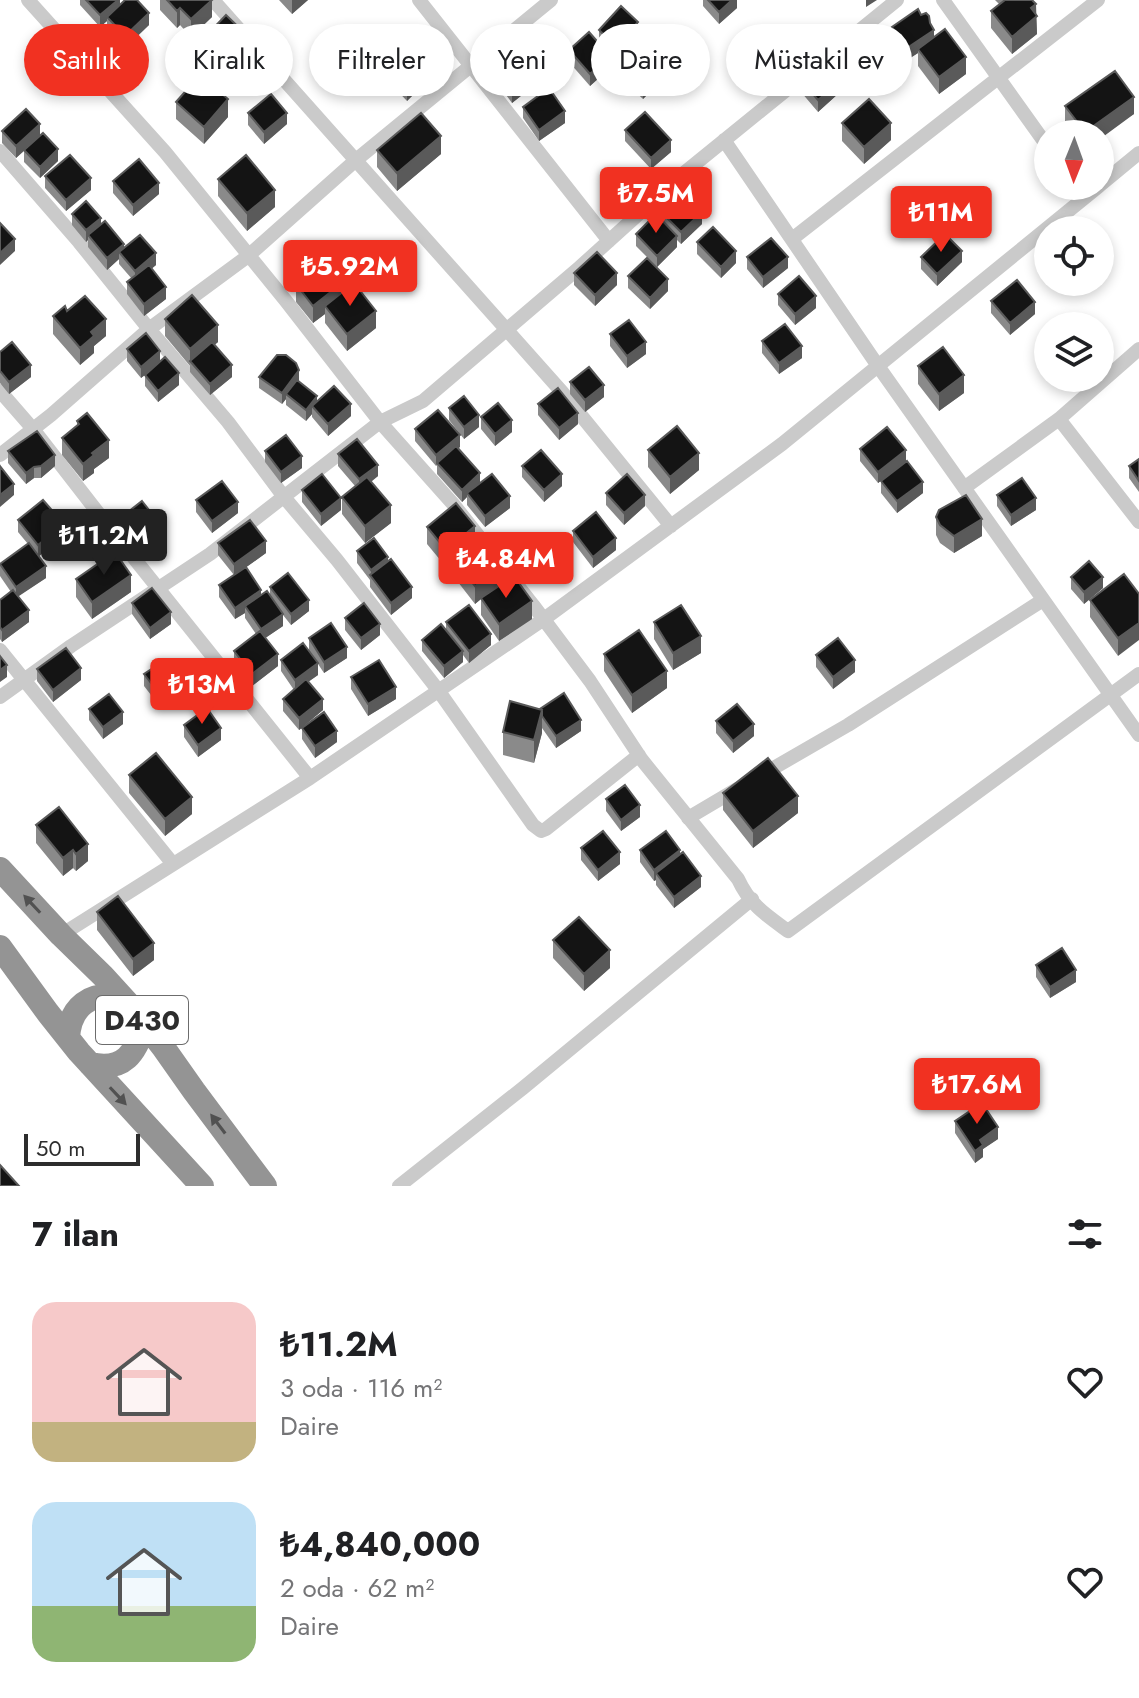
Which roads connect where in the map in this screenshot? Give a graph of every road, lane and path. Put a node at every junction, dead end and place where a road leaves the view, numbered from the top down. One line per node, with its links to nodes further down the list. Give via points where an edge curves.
1 (28, 0): 19 (street, via 165,152)
2 (213, 0): 14 (street)
3 (419, 0): 8 (street)
4 (551, 0): 8 (street)
5 (897, 0): 11 (street)
6 (943, 0): 9 (street)
7 (1098, 0): 9 (street)
8 (469, 66): 14 (street); 18 (street)
9 (999, 78): 10 (street); 17 (street)
10 (1034, 127)
11 (724, 140): 17 (street); 18 (street)
12 (0, 151): 20 (street)
13 (1139, 153): 15 (street)
14 (356, 160): 19 (street); 21 (street)
15 (1114, 173)
16 (1071, 200): 23 (street)
17 (792, 239): 23 (street)
18 (609, 241): 21 (street)
19 (248, 256): 20 (street); 26 (street)
20 (149, 329): 27 (street); 30 (street)
21 (507, 329): 26 (street, via 423,401); 32 (street)
22 (1139, 349): 25 (street)
23 (878, 366): 29 (street); 32 (street)
24 (0, 391): 27 (street)
25 (1059, 419): 29 (street); 31 (street)
26 (380, 422): 30 (street); 35 (street)
27 (33, 429): 28 (street); 33 (street)
28 (0, 455)
29 (964, 488): 34 (street)
30 (284, 497): 33 (street); 39 (street)
31 (1139, 522)
32 (671, 526): 35 (street)
33 (159, 588): 38 (street); 44 (street)
34 (1043, 600): 40 (street); 45 (street, via 848,725)
35 (544, 619): 39 (street); 43 (street)
36 (0, 650): 38 (street)
37 (1139, 674): 40 (street)
38 (24, 681): 41 (street); 46 (street)
39 (438, 690): 43 (street, via 541,831); 44 (street)
40 (1111, 695): 42 (street); 48 (street, via 788,931 760,912)
41 (0, 697)
42 (1139, 735)
43 (639, 755): 45 (street)
44 (310, 778): 46 (street)
45 (688, 818): 48 (street)
46 (173, 864): 49 (street)
47 (0, 869): 49 (highway, D430, one-way to 47)
48 (752, 899): 57 (street)
49 (61, 935): 51 (highway, D430)
50 (0, 947): 53 (highway, D430)
51 (121, 996): 52 (highway, D430); 53 (highway, via 101,995 83,1003)
52 (145, 1023): 54 (highway, via 129,1057 110,1066); 56 (highway, D430, one-way to 52)
53 (68, 1038): 54 (highway, D430)
54 (90, 1064): 55 (highway, D430, one-way to 55)
55 (202, 1186)
56 (265, 1186)
57 (399, 1186)

